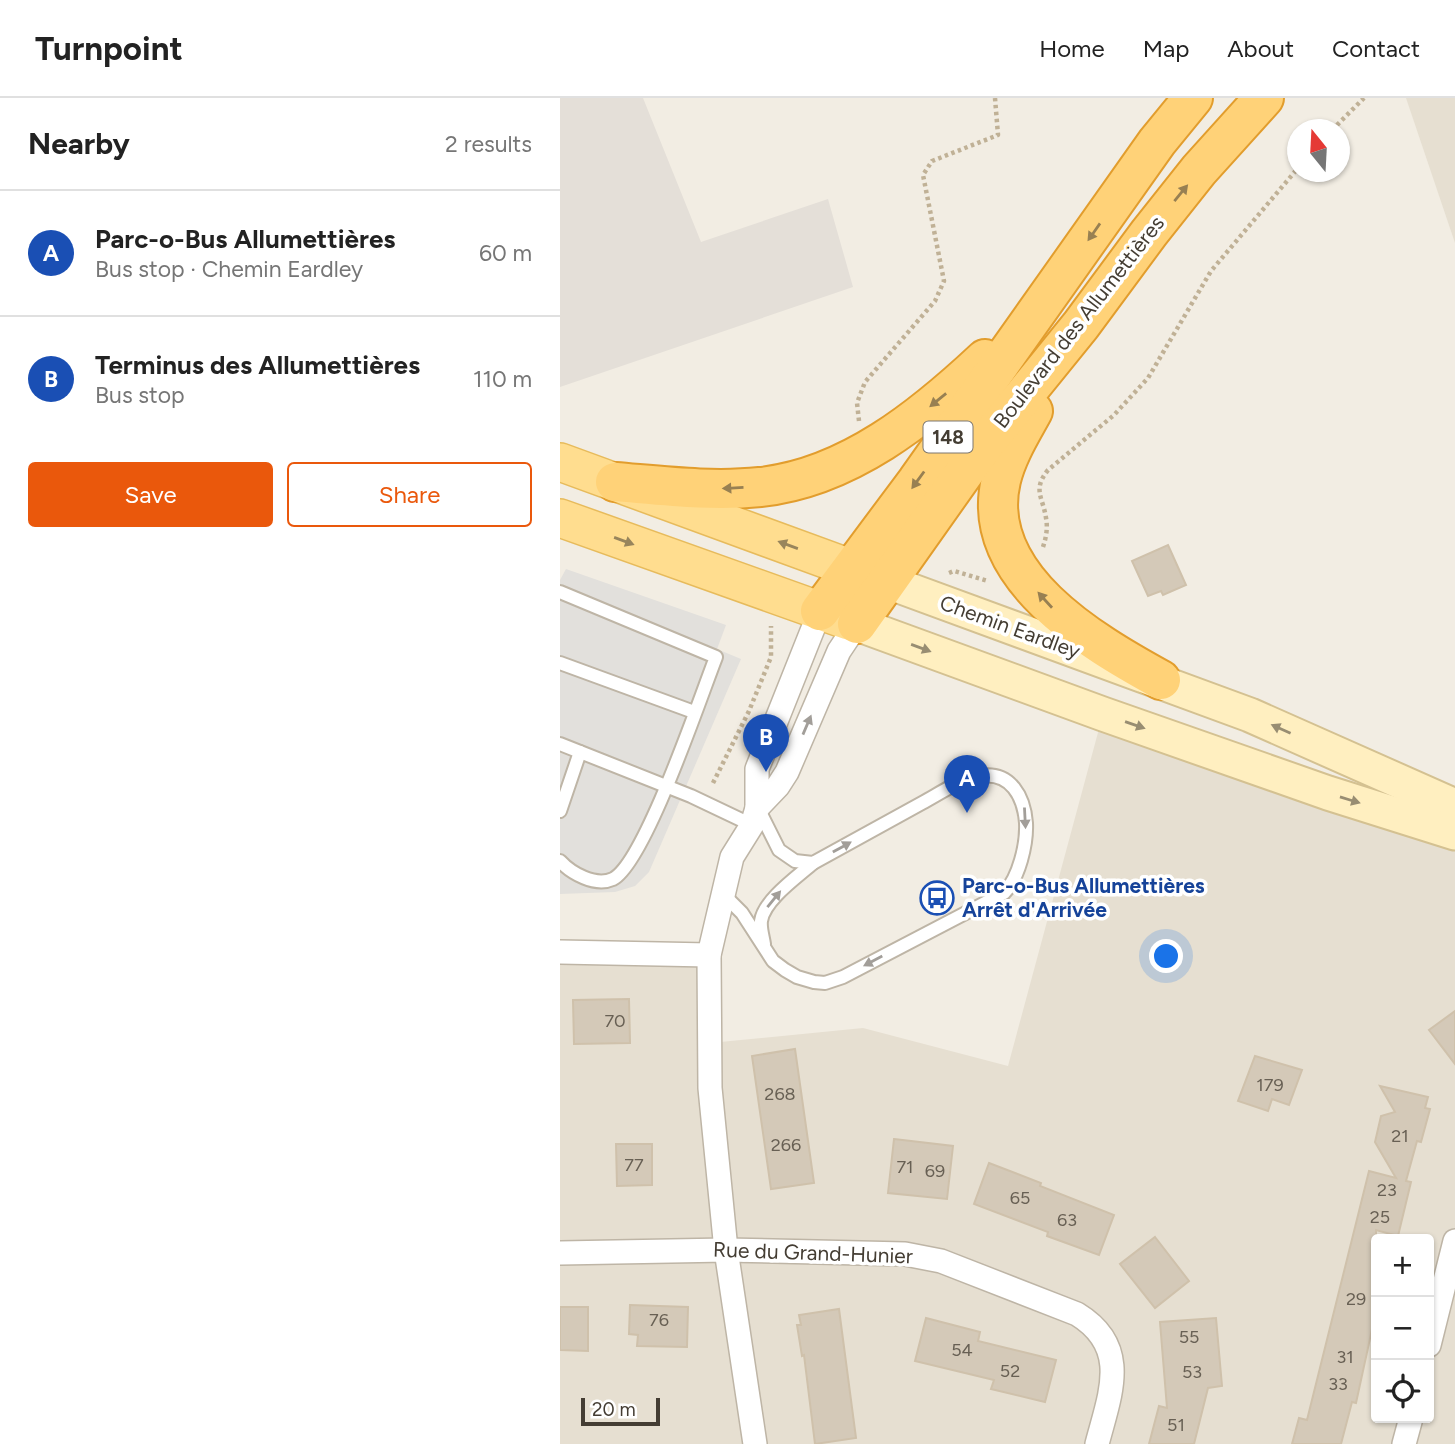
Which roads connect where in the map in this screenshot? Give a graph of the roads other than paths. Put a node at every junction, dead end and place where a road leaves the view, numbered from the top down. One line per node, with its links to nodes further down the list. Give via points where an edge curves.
1 (1193, 98): 3 (highway, Boulevard des Allumettières / 148, one-way to 3, via 1149,152)
2 (1264, 98): 4 (highway, Boulevard des Allumettières / 148, one-way to 2, via 1199,170)
3 (1042, 304): 6 (highway, one-way to 6, via 928,408 844,462 763,487 708,489); 8 (highway, Boulevard des Allumettières / 148, one-way to 8)
4 (1081, 325): 9 (highway, Boulevard des Allumettières / 148, via 982,446); 14 (highway, one-way to 4, via 1102,648 1059,615 1020,569 999,517 1000,482 1007,460)
5 (560, 462): 6 (main road, Chemin Eardley)
6 (615, 482): 8 (main road, Chemin Eardley, one-way to 6)
7 (560, 518): 11 (main road, one-way to 11)
8 (852, 568): 9 (main road, Chemin Eardley); 11 (highway, Boulevard des Allumettières / 148)
9 (888, 582): 12 (highway, Boulevard des Allumettières / 148); 14 (main road, Chemin Eardley)
10 (560, 592): 15 (lane, via 716,657)
11 (820, 611): 12 (main road); 21 (street, via 757,769)
12 (857, 624): 21 (street, one-way to 12, via 787,772 839,651); 22 (main road, one-way to 22, via 1328,793)
13 (560, 663): 15 (lane)
14 (1161, 680): 19 (main road, Chemin Eardley, one-way to 14)
15 (694, 712): 18 (lane)
16 (560, 744): 17 (lane)
17 (580, 752): 18 (lane); 20 (lane)
18 (667, 786): 21 (lane); 23 (lane, via 623,872 610,880 587,878)
19 (1455, 806)
20 (560, 811)
21 (755, 817): 24 (lane, via 779,850 795,861); 25 (street, via 732,857)
22 (1455, 833)
23 (560, 861)
24 (813, 863): 26 (lane, one-way to 24, via 761,921 768,906); 26 (lane, one-way to 26, via 980,776 1008,781 1024,807 1026,827 1018,870 1004,893 825,983 797,977 773,961)
25 (723, 894): 26 (lane); 28 (street)
26 (765, 948)
27 (560, 952): 28 (street)
28 (709, 955): 30 (street, via 710,1088)
29 (1455, 1241): 32 (street)
30 (726, 1250): 31 (street, Rue du Grand-Hunier); 34 (street); 35 (street, Rue du Grand-Hunier, via 924,1256 1077,1314 1101,1334 1110,1348 1113,1366)
31 (560, 1253)
32 (1434, 1325)
33 (1409, 1423): 36 (street)
34 (755, 1444)
35 (1097, 1444)
36 (1404, 1444)

